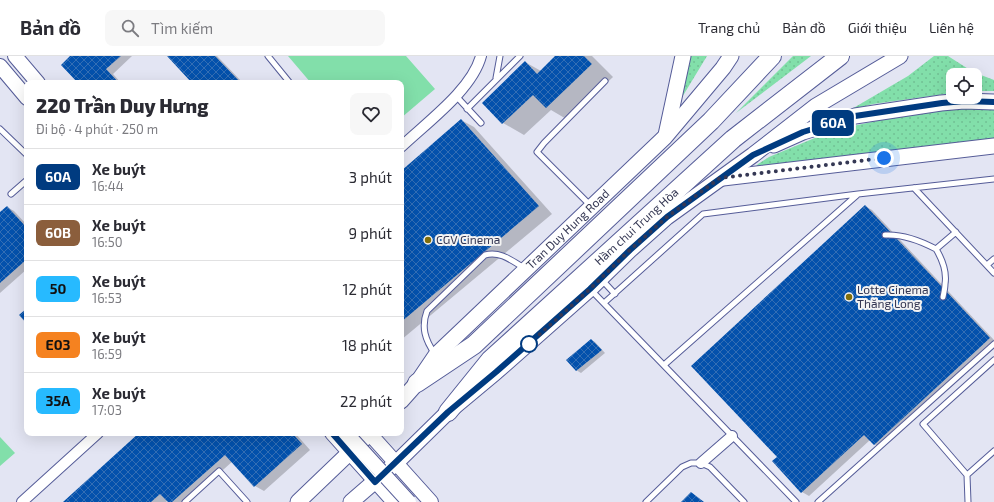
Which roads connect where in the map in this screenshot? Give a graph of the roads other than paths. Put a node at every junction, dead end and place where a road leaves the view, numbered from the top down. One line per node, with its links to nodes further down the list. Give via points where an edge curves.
1 (15, 56): 14 (street)
2 (268, 56): 15 (lane)
3 (481, 56): 18 (street, via 473,74)
4 (500, 56): 13 (lane)
5 (520, 56): 13 (lane)
6 (683, 56): 23 (main road)
7 (772, 56): 50 (highway, Hầm chui Trung Hòa, via 711,121 474,344)
8 (840, 56): 52 (highway, Hầm chui Trung Hòa, via 733,139 490,360)
9 (900, 56): 11 (main road)
10 (727, 60): 23 (main road, Tran Duy Hung Road)
11 (889, 60): 27 (main road, via 816,106)
12 (0, 66): 17 (street)
13 (496, 79): 20 (lane)
14 (35, 80)
15 (288, 80)
16 (605, 81): 34 (lane, via 537,152)
17 (24, 94)
18 (456, 96): 20 (lane); 24 (street)
19 (994, 102): 27 (main road, via 942,103 855,116 803,132)
20 (467, 109): 21 (lane)
21 (481, 123)
22 (0, 129): 26 (lane)
23 (665, 137): 34 (main road, Tran Duy Hung Road)
24 (404, 144)
25 (994, 146): 28 (main road)
26 (24, 152)
27 (753, 155): 28 (main road)
28 (720, 178): 42 (main road, via 667,217)
29 (994, 179): 31 (lane)
30 (24, 183): 32 (lane)
31 (914, 188): 33 (lane); 35 (lane)
32 (11, 194)
33 (858, 194): 43 (lane, via 703,214); 49 (lane)
34 (593, 207): 40 (main road, Tran Duy Hung Road)
35 (956, 232): 37 (lane); 39 (lane)
36 (885, 236): 37 (lane, via 917,240)
37 (936, 249): 44 (lane, via 946,282)
38 (994, 259): 39 (lane)
39 (987, 265): 41 (lane)
40 (526, 270): 47 (main road, Tran Duy Hung Road); 47 (lane, via 503,255 485,255 427,311 424,327 428,344)
41 (994, 273)
42 (596, 284): 43 (lane); 45 (lane); 52 (main road)
43 (615, 294): 45 (lane)
44 (943, 297)
45 (604, 303): 49 (lane)
46 (994, 344): 76 (lane)
47 (436, 355): 50 (main road, Tran Duy Hung Road)
48 (994, 360): 63 (lane, via 923,424)
49 (664, 366): 58 (lane)
50 (417, 384): 51 (main road, Tran Duy Hung Road)
51 (404, 398)
52 (448, 412): 61 (main road)
53 (95, 436): 65 (street)
54 (335, 436): 60 (street)
55 (349, 436): 71 (street, bridge)
56 (367, 436): 60 (main road)
57 (373, 436): 61 (street)
58 (732, 436): 62 (street); 75 (lane)
59 (994, 451): 63 (lane)
60 (349, 453): 64 (street); 68 (main road)
61 (396, 463): 64 (main road); 72 (street)
62 (701, 463): 73 (lane, via 691,463 682,467); 74 (lane, via 710,467)
63 (968, 475): 77 (lane)
64 (375, 482): 69 (main road); 70 (street)
65 (22, 502)
66 (185, 502): 67 (lane, via 219,471)
67 (247, 502)
68 (298, 502)
69 (351, 502)
70 (394, 502)
71 (409, 502)
72 (432, 502)
73 (646, 502)
74 (744, 502)
75 (796, 502)
76 (818, 502)
77 (968, 502)

